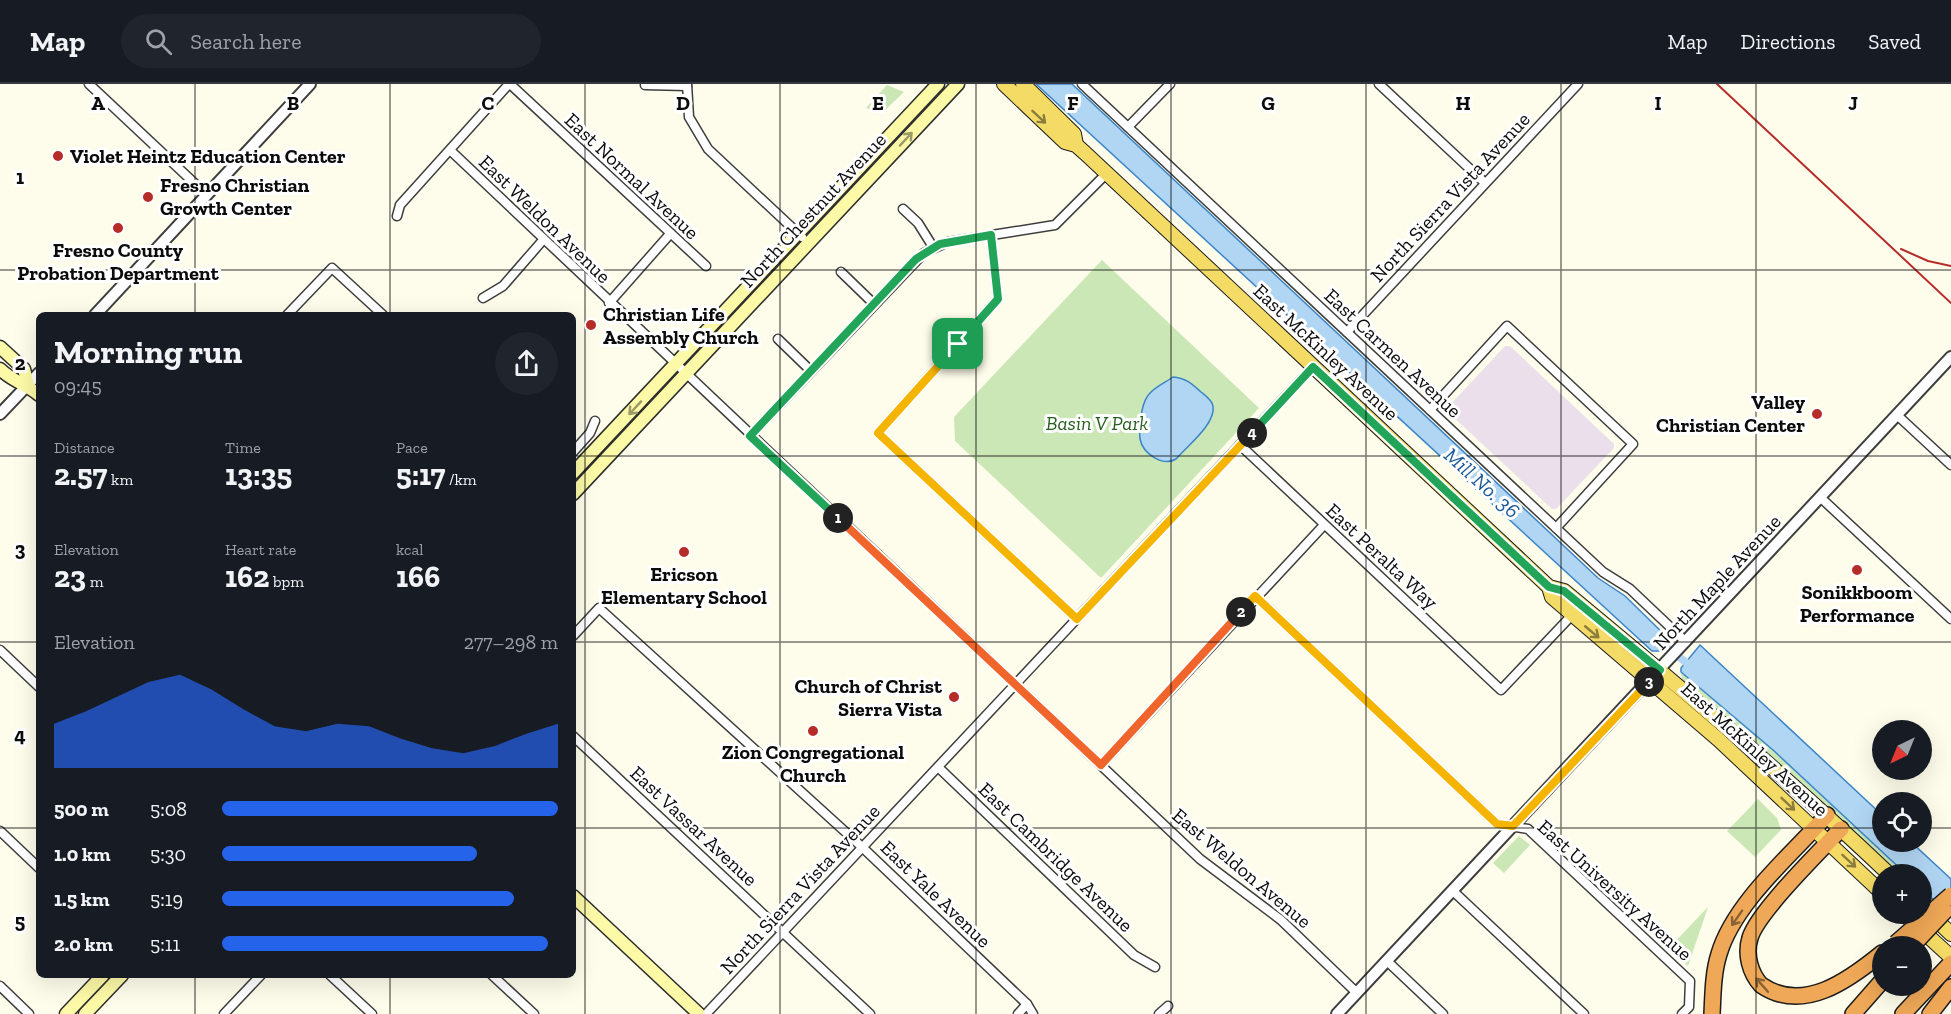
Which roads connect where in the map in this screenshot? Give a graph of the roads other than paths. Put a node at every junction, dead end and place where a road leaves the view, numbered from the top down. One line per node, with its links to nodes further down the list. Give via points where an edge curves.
1 (89, 84): 20 (street)
2 (310, 84): 20 (street)
3 (510, 84): 17 (street); 25 (street, East Normal Avenue)
4 (938, 84): 16 (main road, North Chestnut Avenue)
5 (958, 84): 23 (main road, North Chestnut Avenue, one-way to 5)
6 (1004, 84): 15 (main road, East McKinley Avenue, one-way to 15, via 1065,142)
7 (1023, 84): 15 (main road, East McKinley Avenue, via 1074,134)
8 (1082, 84): 14 (street, East Carmen Avenue)
9 (1170, 84): 14 (street)
10 (1379, 84): 19 (street)
11 (1578, 84): 19 (street, North Sierra Vista Avenue)
12 (645, 85): 13 (street)
13 (687, 85): 24 (street, via 689,117 708,149)
14 (1128, 127): 38 (street, East Carmen Avenue)
15 (1076, 145): 18 (main road, East McKinley Avenue)
16 (880, 146): 23 (main road, via 877,160 847,192); 24 (main road, North Chestnut Avenue)
17 (451, 151): 22 (street, via 400,205); 27 (street, East Weldon Avenue)
18 (1106, 174): 26 (street, via 1055,225); 43 (main road, East McKinley Avenue)
19 (1485, 183): 38 (street, North Sierra Vista Avenue)
20 (207, 195): 35 (street)
21 (903, 209): 29 (street, via 918,223)
22 (397, 216)
23 (832, 220): 28 (main road, North Chestnut Avenue)
24 (798, 233): 28 (street); 42 (main road, North Chestnut Avenue)
25 (670, 234): 30 (street, East Normal Avenue); 33 (street)
26 (991, 235): 29 (street); 66 (street, via 998,299 878,433)
27 (543, 240): 32 (street, via 503,286); 33 (street, East Weldon Avenue)
28 (809, 243): 46 (main road, North Chestnut Avenue)
29 (933, 247): 34 (street, via 916,259)
30 (706, 266)
31 (841, 272): 34 (street)
32 (483, 298)
33 (609, 303): 42 (street, East Weldon Avenue)
34 (874, 304): 45 (street)
35 (101, 312)
36 (290, 312): 37 (street, via 332,268)
37 (380, 312)
38 (1347, 332): 50 (street, East Carmen Avenue)
39 (778, 339): 45 (street)
40 (0, 347): 48 (main road, via 24,369)
41 (1951, 357): 52 (street, North Maple Avenue)
42 (675, 365): 46 (street, East Weldon Avenue); 58 (main road, North Chestnut Avenue, one-way to 58)
43 (1313, 367): 55 (street, North Sierra Vista Avenue); 63 (main road, East McKinley Avenue)
44 (0, 369): 48 (main road, via 12,381)
45 (811, 370): 54 (street)
46 (685, 375): 54 (street, East Weldon Avenue); 59 (main road, North Chestnut Avenue)
47 (36, 377): 48 (street)
48 (28, 385): 49 (main road); 51 (street)
49 (36, 392)
50 (1430, 410): 62 (street, East Carmen Avenue); 62 (street, via 1507,326 1633,444)
51 (0, 414)
52 (1897, 415): 57 (street); 60 (street, North Maple Avenue)
53 (595, 421): 56 (street)
54 (750, 436): 73 (street, East Weldon Avenue)
55 (1240, 446): 61 (street, East Peralta Way); 66 (street, North Sierra Vista Avenue)
56 (576, 449)
57 (1951, 465)
58 (576, 470)
59 (576, 491)
60 (1821, 498): 67 (street); 69 (street, North Maple Avenue)
61 (1324, 525): 64 (street); 65 (street, East Peralta Way, via 1501,690)
62 (1556, 528): 69 (street, East Carmen Avenue)
63 (1549, 587): 65 (main road, East McKinley Avenue, via 1552,597); 71 (main road, East McKinley Avenue, via 1564,591)
64 (1255, 596): 75 (street); 78 (street, East University Avenue, via 1497,824)
65 (1572, 615): 71 (main road, East McKinley Avenue, one-way to 71)
66 (1077, 619): 73 (street, North Sierra Vista Avenue)
67 (1951, 619)
68 (576, 633): 83 (street, East Yale Avenue, via 600,608)
69 (1686, 642): 71 (street, North Maple Avenue)
70 (0, 650): 72 (street)
71 (1659, 671): 77 (main road, East McKinley Avenue); 78 (street, North Maple Avenue); 79 (main road, East McKinley Avenue, one-way to 79)
72 (36, 684)
73 (1015, 685): 75 (street, East Weldon Avenue); 76 (street, North Sierra Vista Avenue)
74 (576, 739): 93 (street, East Vassar Avenue)
75 (1101, 765): 110 (street, East Weldon Avenue, via 1200,859 1281,920)
76 (938, 767): 83 (street, North Sierra Vista Avenue); 101 (street, East Cambridge Avenue, via 1134,955)
77 (1827, 816): 79 (highway); 80 (main road, East McKinley Avenue)
78 (1513, 826): 87 (street, North Maple Avenue); 128 (street, East University Avenue, via 1528,830 1690,981 1689,1007)
79 (1815, 829): 82 (main road, East McKinley Avenue); 129 (highway, one-way to 129, via 1744,907 1728,931 1716,965)
80 (1841, 829): 82 (highway); 84 (main road, East McKinley Avenue)
81 (0, 831): 85 (street)
82 (1829, 842): 86 (main road, East McKinley Avenue, one-way to 86); 99 (highway, one-way to 82, via 1835,991 1811,1003 1778,998 1752,972 1748,950 1754,928)
83 (862, 848): 93 (street, North Sierra Vista Avenue); 111 (street, East Yale Avenue)
84 (1878, 864)
85 (36, 865)
86 (1872, 883)
87 (1453, 891): 98 (street, North Maple Avenue); 127 (street)
88 (1951, 895): 95 (highway, bridge)
89 (576, 899): 119 (main road)
90 (1951, 904): 96 (highway, bridge)
91 (1932, 916): 94 (main road)
92 (1915, 924): 97 (main road)
93 (783, 932): 120 (street, North Sierra Vista Avenue); 121 (street, East Vassar Avenue)
94 (1951, 934)
95 (1903, 936)
96 (1921, 936)
97 (1951, 957)
98 (1387, 961): 110 (street, North Maple Avenue); 126 (street)
99 (1872, 961)
100 (1951, 963): 131 (highway)
101 (1155, 967)
102 (100, 978): 114 (main road)
103 (119, 978): 115 (main road)
104 (258, 978): 116 (street)
105 (333, 978): 117 (street)
106 (495, 978): 118 (street)
107 (0, 986): 113 (street)
108 (1949, 989): 132 (highway)
109 (1872, 992): 130 (highway)
110 (1357, 993): 125 (street, North Maple Avenue)
111 (1027, 1004): 122 (street); 123 (street, East Yale Avenue)
112 (1168, 1006): 124 (street)
113 (29, 1014)
114 (66, 1014)
115 (85, 1014)
116 (224, 1014)
117 (372, 1014)
118 (534, 1014)
119 (699, 1014)
120 (706, 1014)
121 (870, 1014)
122 (1018, 1014)
123 (1033, 1014)
124 (1159, 1014)
125 (1337, 1014)
126 (1443, 1014)
127 (1584, 1014)
128 (1682, 1014)
129 (1712, 1014)
130 (1853, 1014)
131 (1903, 1014)
132 (1930, 1014)

